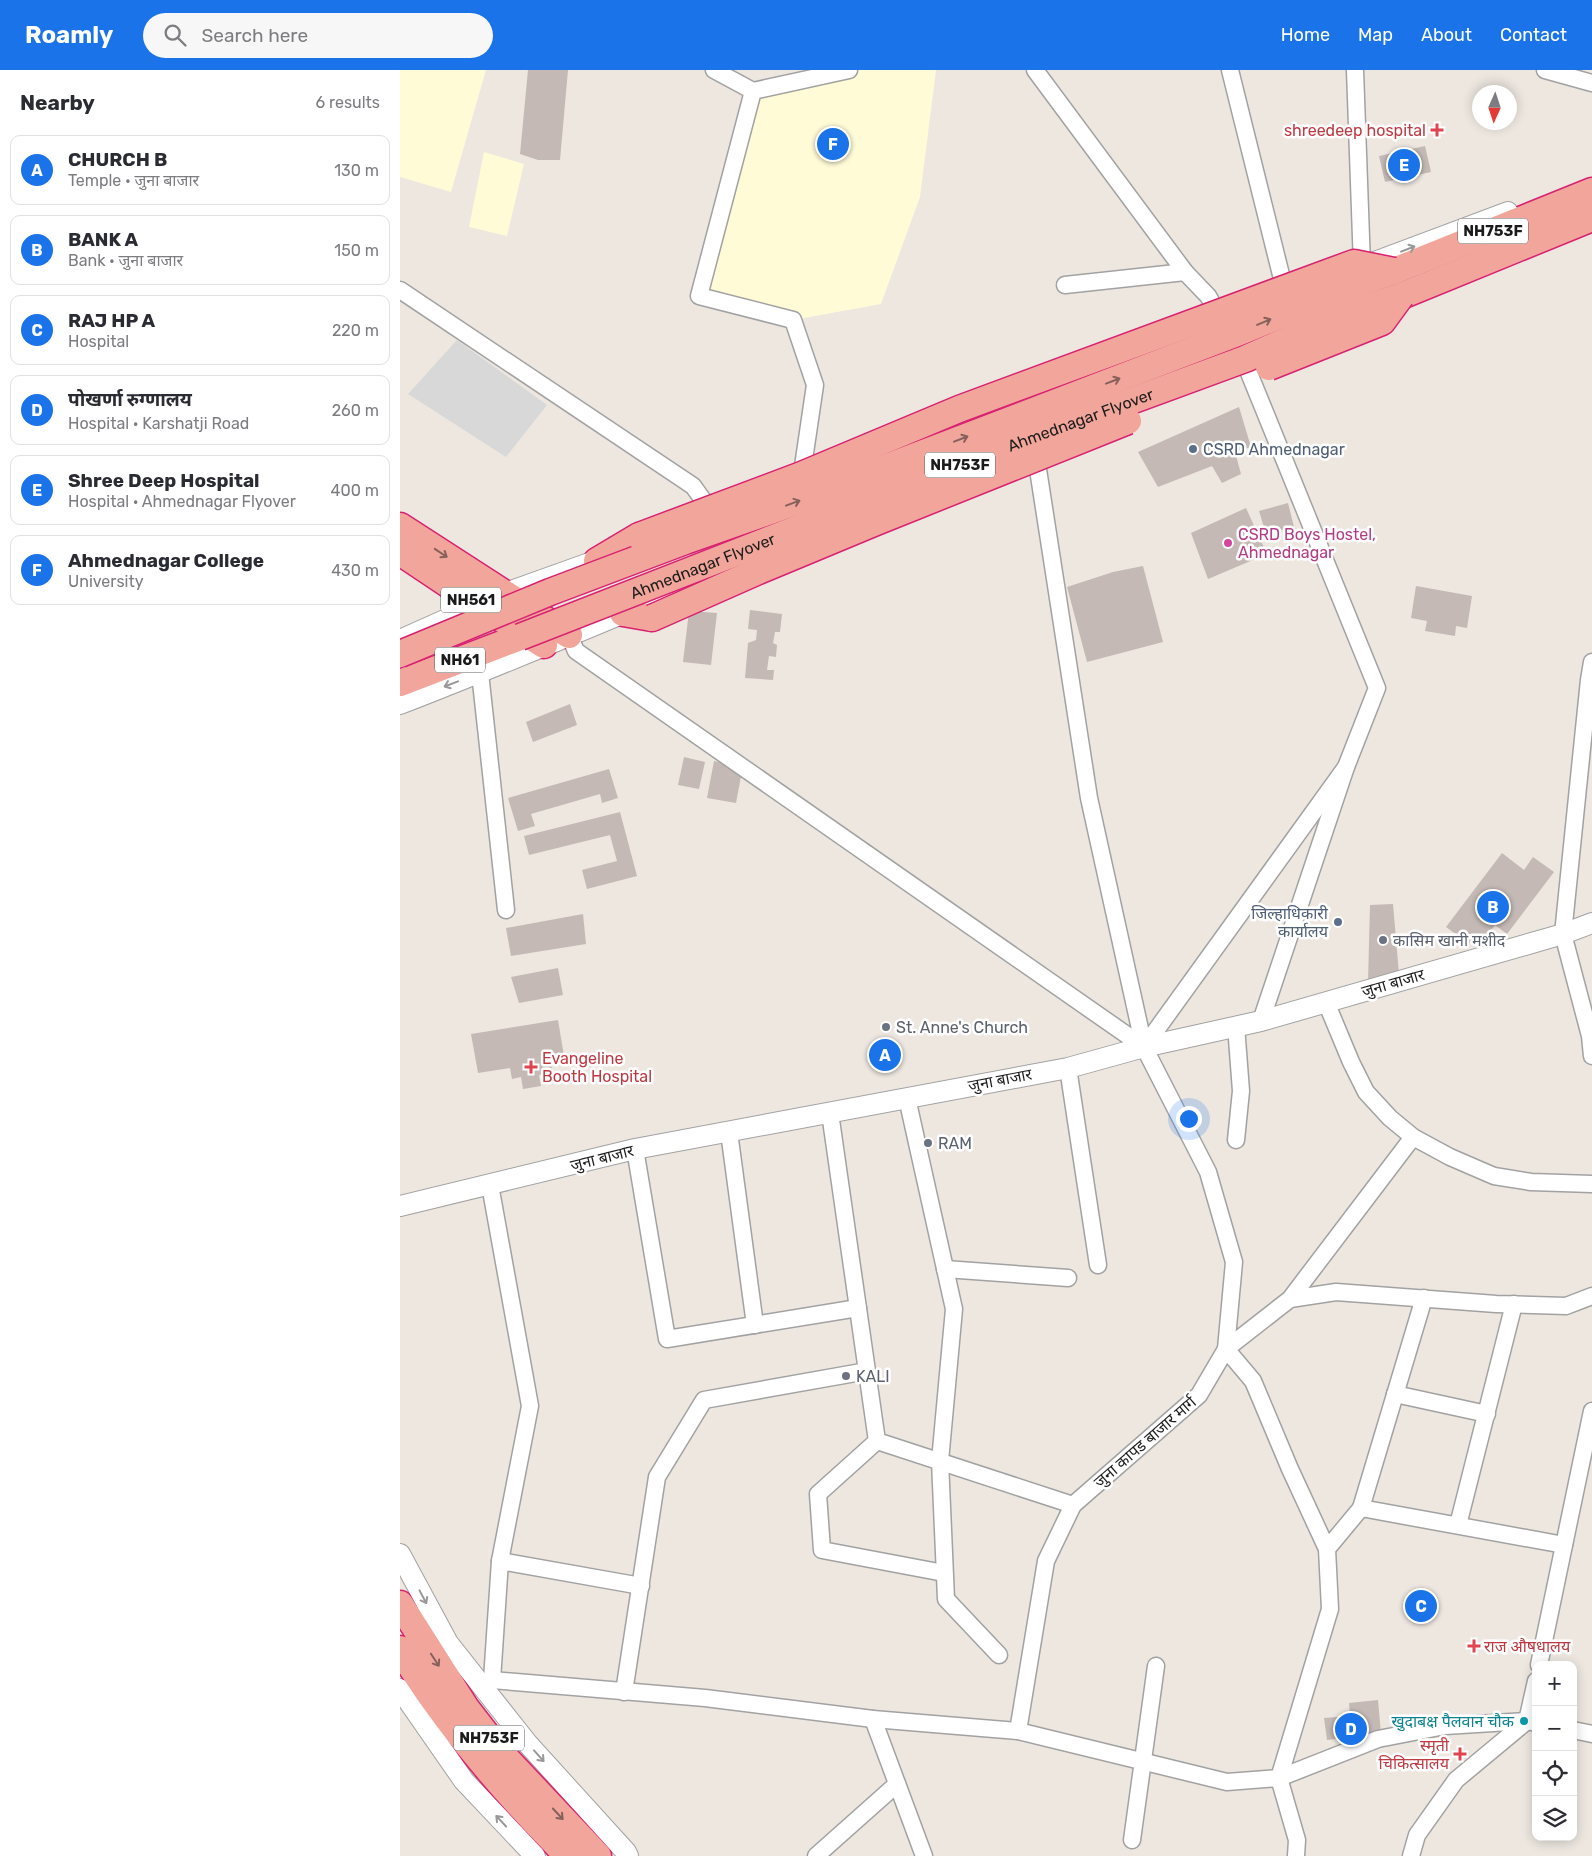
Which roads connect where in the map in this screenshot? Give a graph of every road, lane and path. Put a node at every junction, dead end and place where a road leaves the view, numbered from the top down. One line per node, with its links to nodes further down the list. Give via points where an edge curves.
1 (714, 70): 8 (street)
2 (849, 70): 8 (street)
3 (1035, 70): 15 (street)
4 (1230, 70): 18 (street)
5 (1355, 70): 13 (street)
6 (1545, 70): 7 (street)
7 (1592, 83)
8 (753, 91): 23 (street, via 698,296 794,320 815,385)
9 (1592, 180): 13 (street, one-way to 9)
10 (1592, 191): 14 (highway, Ahmednagar Flyover / NH753F)
11 (1592, 218): 19 (highway, Ahmednagar Flyover / NH753F)
12 (1592, 231): 21 (street)
13 (1362, 266): 18 (street)
14 (1394, 271): 27 (highway, bridge, via 1354,262 959,409 799,476 639,536); 35 (highway, Ahmednagar Flyover / NH61, one-way to 14, bridge, via 550,592 821,492)
15 (1185, 272): 16 (street); 20 (street, via 1208,296)
16 (1065, 286)
17 (400, 290): 24 (street, via 693,486)
18 (1286, 295): 20 (street)
19 (1401, 296): 30 (highway, bridge, via 1382,322 876,522 652,618); 31 (highway, Ahmednagar Flyover / NH753F, bridge)
20 (1221, 320): 21 (street); 23 (street)
21 (1248, 368): 22 (street); 40 (street, via 1378,688)
22 (1035, 450): 30 (street); 48 (street, via 1089,798)
23 (801, 481): 24 (street)
24 (714, 515): 27 (street)
25 (400, 526): 28 (highway, one-way to 28)
26 (400, 552): 29 (highway, NH561)
27 (597, 560): 28 (street)
28 (503, 594): 29 (street); 33 (highway)
29 (479, 605): 32 (street); 34 (highway, NH561)
30 (623, 613): 33 (street)
31 (520, 637): 38 (highway, Ahmednagar Flyover / NH61)
32 (400, 640)
33 (572, 643): 34 (street); 48 (street)
34 (544, 646): 37 (street)
35 (400, 654)
36 (1592, 662): 43 (street)
37 (480, 673): 39 (street, one-way to 39); 41 (street)
38 (400, 683)
39 (400, 704)
40 (1346, 767): 45 (street); 48 (street)
41 (506, 910)
42 (1592, 924): 43 (street, जुना बाजार)
43 (1563, 934): 44 (street, जुना बाजार); 47 (street)
44 (1326, 1002): 45 (street, जुना बाजार); 54 (street, via 1366,1092)
45 (1261, 1021): 46 (street, जुना बाजार)
46 (1236, 1026): 48 (street, जुना बाजार); 55 (street, via 1241,1091)
47 (1591, 1036): 49 (street)
48 (1144, 1047): 50 (street, जुना बाजार); 69 (street, via 1208,1172 1234,1262)
49 (1592, 1056)
50 (1068, 1068): 51 (street, जुना बाजार); 60 (street)
51 (907, 1098): 52 (street, जुना बाजार); 61 (street)
52 (830, 1112): 53 (street, जुना बाजार); 67 (street)
53 (729, 1132): 56 (street, जुना बाजार); 68 (street)
54 (1413, 1138): 57 (street, via 1494,1176 1531,1182); 65 (street)
55 (1236, 1140)
56 (635, 1149): 58 (street, जुना बाजार); 68 (street, via 668,1339)
57 (1592, 1184)
58 (490, 1185): 59 (street, जुना बाजार); 82 (street, via 530,1406)
59 (400, 1206)
60 (1098, 1265)
61 (945, 1270): 62 (street); 75 (street, via 954,1309)
62 (1068, 1278)
63 (1592, 1296): 66 (street, जुना कापड बाजार मार्ग, via 1566,1306)
64 (1424, 1298): 65 (street, जुना कापड बाजार मार्ग, via 1336,1292); 66 (street, जुना कापड बाजार मार्ग); 71 (street)
65 (1290, 1299): 69 (street, जुना कापड बाजार मार्ग)
66 (1514, 1304): 73 (street)
67 (858, 1308): 68 (street); 70 (street)
68 (756, 1325)
69 (1226, 1349): 76 (street, जुना कापड बाजार मार्ग, via 1199,1395); 80 (street, via 1253,1381)
70 (867, 1371): 74 (street); 84 (street, via 704,1400 657,1477)
71 (1395, 1394): 73 (street); 77 (street)
72 (1592, 1411): 79 (street)
73 (1487, 1414): 78 (street)
74 (877, 1440): 75 (street); 83 (street, via 818,1494 822,1550)
75 (940, 1461): 76 (street); 83 (street)
76 (1073, 1505): 95 (street, जुना कापड बाजार मार्ग, via 1046,1561)
77 (1361, 1508): 78 (street); 80 (street)
78 (1458, 1526): 79 (street)
79 (1564, 1545): 88 (street)
80 (1327, 1549): 99 (street, via 1330,1609)
81 (400, 1554): 90 (street, one-way to 90, via 448,1643)
82 (500, 1561): 84 (street); 90 (street)
83 (944, 1572): 87 (street, via 946,1599)
84 (641, 1586): 92 (street)
85 (400, 1604): 104 (highway, NH753F, one-way to 104, via 466,1708 500,1753)
86 (400, 1649): 103 (highway, NH753F, via 493,1778)
87 (999, 1655)
88 (1540, 1661)
89 (1156, 1666): 98 (street)
90 (487, 1683): 92 (street); 105 (street, one-way to 105, via 528,1744)
91 (400, 1689): 102 (street, one-way to 91, via 464,1781)
92 (624, 1692): 93 (street, via 705,1698)
93 (873, 1719): 95 (street); 100 (street)
94 (1532, 1722): 99 (street, via 1445,1726 1378,1739); 109 (street, via 1456,1780 1417,1834)
95 (1018, 1731): 98 (street)
96 (1577, 1731): 97 (street)
97 (1592, 1734)
98 (1142, 1761): 99 (street, via 1227,1782); 101 (street)
99 (1278, 1778): 108 (street, via 1297,1840)
100 (897, 1784): 106 (street); 107 (street)
101 (1132, 1840)
102 (535, 1856)
103 (568, 1856)
104 (598, 1856)
105 (628, 1856)
106 (816, 1856)
107 (924, 1856)
108 (1296, 1856)
109 (1411, 1856)

